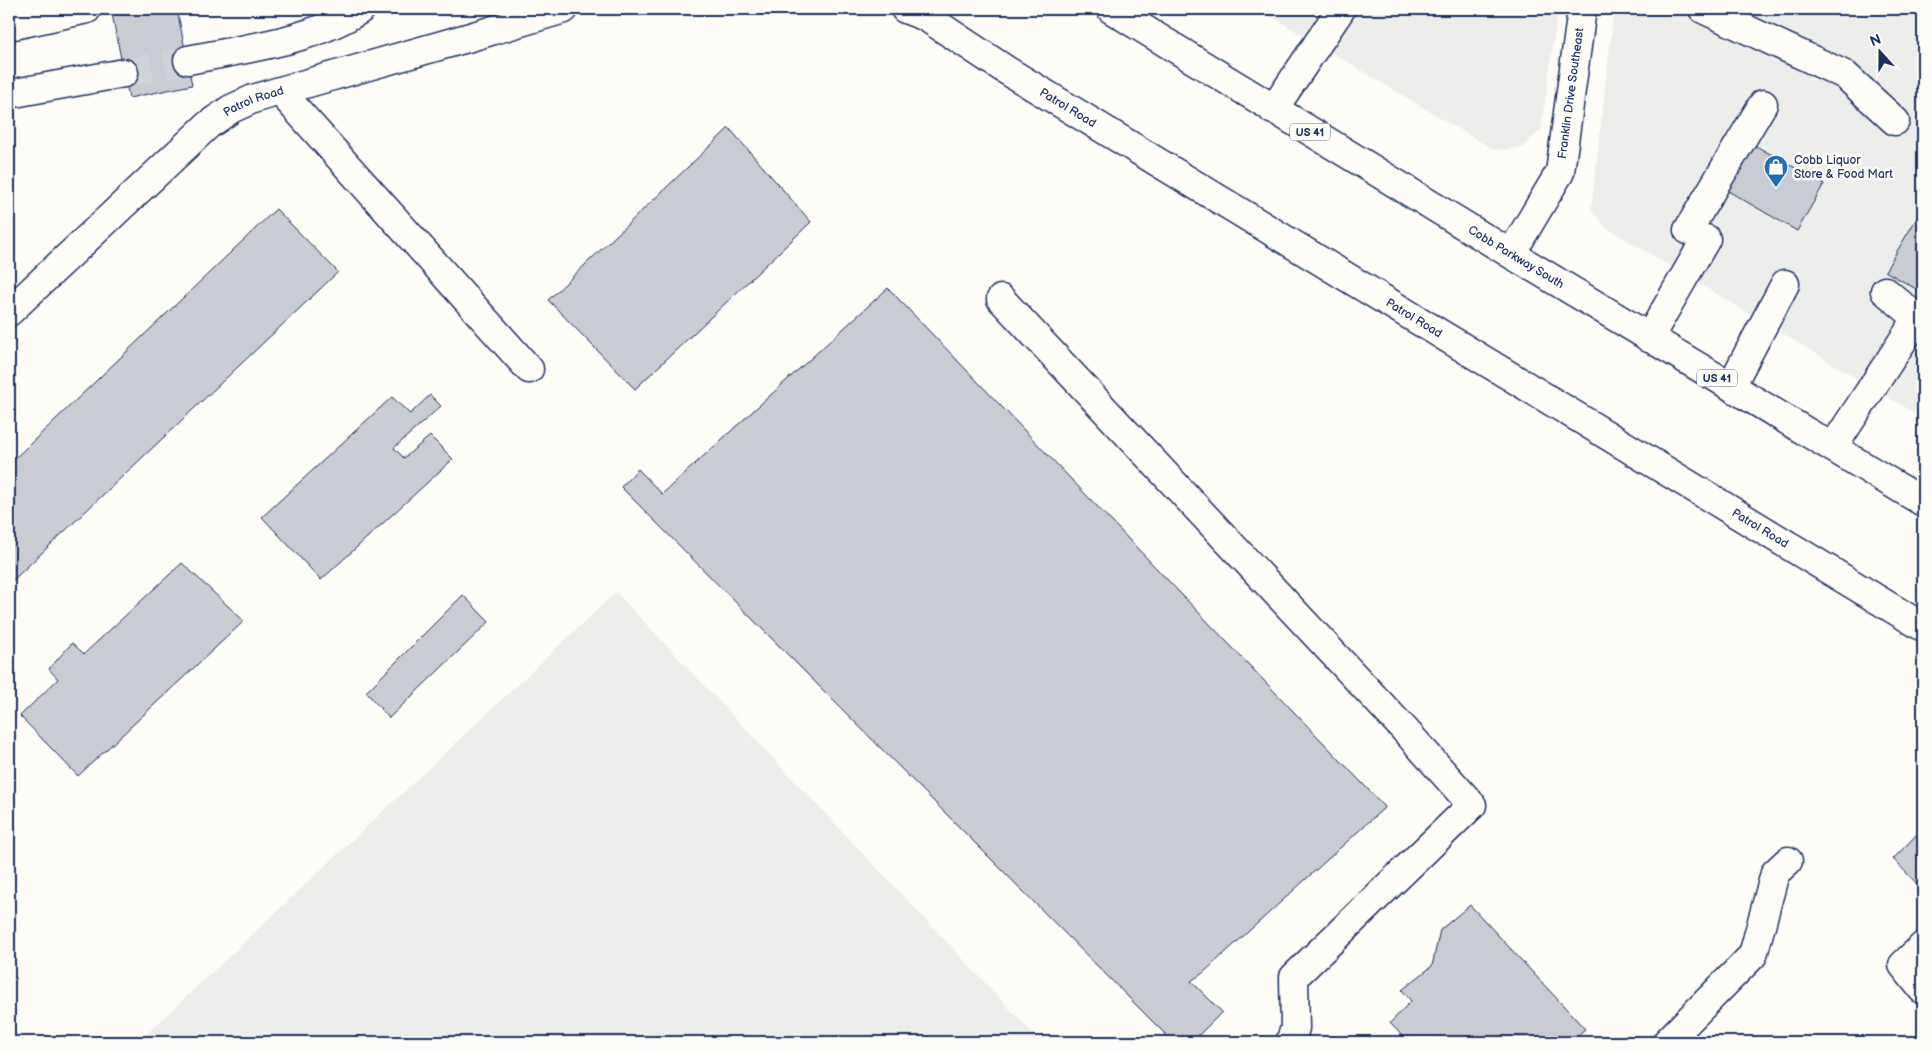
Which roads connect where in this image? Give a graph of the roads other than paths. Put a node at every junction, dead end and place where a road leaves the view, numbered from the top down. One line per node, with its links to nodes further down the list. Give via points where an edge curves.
1 (87, 9): 9 (street)
2 (361, 9): 11 (street, via 314,32)
3 (564, 9): 13 (street, Patrol Road)
4 (905, 9): 29 (street, Patrol Road, via 926,17 1037,90)
5 (1111, 9): 16 (street, Cobb Parkway South / US 41)
6 (1340, 9): 16 (street)
7 (1582, 9): 18 (street, Franklin Drive Southeast, via 1560,172)
8 (1703, 9): 17 (street, via 1845,75)
9 (57, 12): 10 (street)
10 (9, 26)
11 (188, 60)
12 (124, 73): 14 (street)
13 (280, 91): 22 (street, Patrol Road, via 231,109 208,125); 25 (street)
14 (9, 94)
15 (1763, 104): 24 (street)
16 (1273, 110): 18 (street, Cobb Parkway South / US 41)
17 (1895, 121)
18 (1511, 254): 24 (street, Cobb Parkway South / US 41)
19 (1785, 284): 26 (street)
20 (1885, 291): 23 (street)
21 (1001, 299): 34 (street, via 1472,805 1294,977 1295,1028)
22 (12, 302)
23 (1920, 321): 27 (street)
24 (1649, 338): 26 (street, Cobb Parkway South / US 41)
25 (529, 369)
26 (1731, 386): 27 (street, Cobb Parkway South / US 41)
27 (1833, 447): 28 (street, Cobb Parkway South / US 41)
28 (1923, 502)
29 (1923, 627)
30 (1788, 861): 33 (street, via 1775,873 1753,954)
31 (1923, 946): 32 (street, via 1903,965)
32 (1923, 990)
33 (1682, 1038)
34 (1290, 1042)

